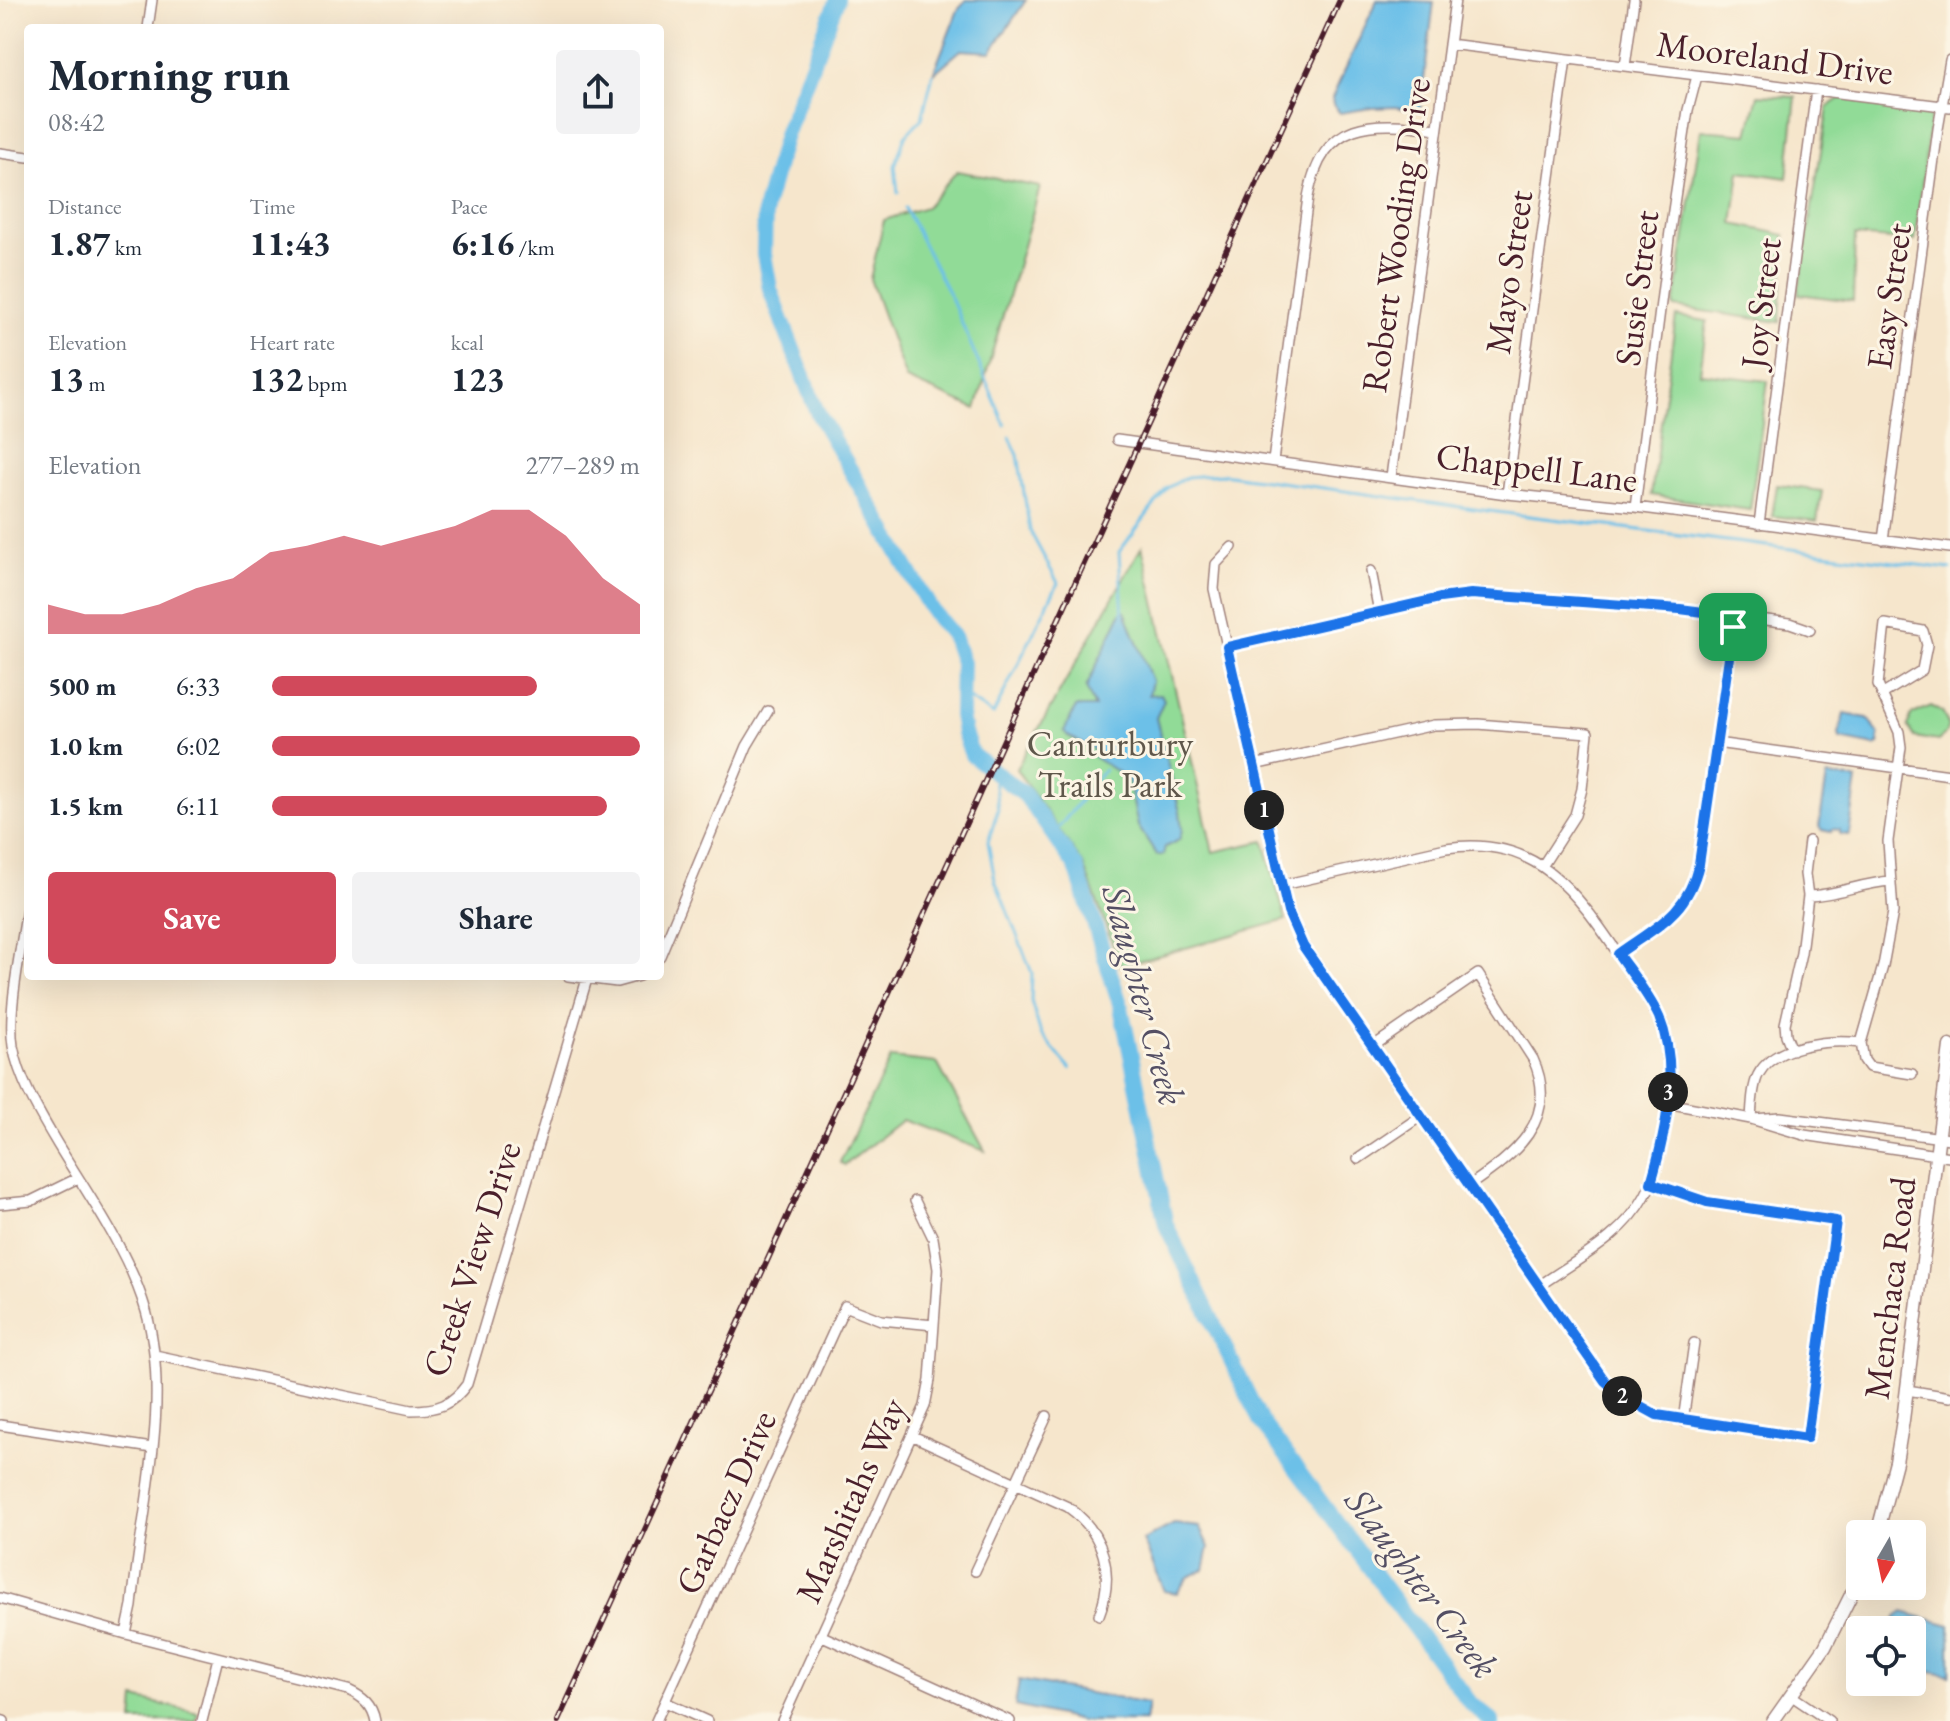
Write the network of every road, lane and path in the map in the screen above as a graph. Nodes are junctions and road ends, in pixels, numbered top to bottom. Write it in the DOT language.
graph roads {
  1 [pos="152,0"];
  2 [pos="1455,0"];
  3 [pos="1634,0"];
  4 [pos="149,24"];
  5 [pos="1449,44"];
  6 [pos="1566,59"];
  7 [pos="1950,60"];
  8 [pos="1625,66"];
  9 [pos="1697,76"];
  10 [pos="1816,90"];
  11 [pos="1947,106"];
  12 [pos="1437,129"];
  13 [pos="0,153"];
  14 [pos="24,156"];
  15 [pos="1117,440"];
  16 [pos="1273,461"];
  17 [pos="1391,477"];
  18 [pos="1507,494"];
  19 [pos="1635,507"];
  20 [pos="1759,524"];
  21 [pos="1883,540"];
  22 [pos="1232,547"];
  23 [pos="1950,548"];
  24 [pos="1371,571"];
  25 [pos="1379,612"];
  26 [pos="1735,616"];
  27 [pos="1810,630"];
  28 [pos="1227,647"];
  29 [pos="1883,694"];
  30 [pos="768,711"];
  31 [pos="1716,743"];
  32 [pos="1254,765"];
  33 [pos="1898,769"];
  34 [pos="1950,775"];
  35 [pos="1809,841"];
  36 [pos="1543,865"];
  37 [pos="1891,881"];
  38 [pos="1282,885"];
  39 [pos="1808,896"];
  40 [pos="24,931"];
  41 [pos="664,946"];
  42 [pos="1618,954"];
  43 [pos="587,980"];
  44 [pos="597,980"];
  45 [pos="624,980"];
  46 [pos="1861,1043"];
  47 [pos="1950,1046"];
  48 [pos="1372,1047"];
  49 [pos="1792,1050"];
  50 [pos="1912,1074"];
  51 [pos="1667,1103"];
  52 [pos="1421,1116"];
  53 [pos="1751,1119"];
  54 [pos="1944,1139"];
  55 [pos="1936,1155"];
  56 [pos="1950,1157"];
  57 [pos="1358,1159"];
  58 [pos="78,1178"];
  59 [pos="1651,1183"];
  60 [pos="1470,1185"];
  61 [pos="915,1201"];
  62 [pos="0,1204"];
  63 [pos="1539,1286"];
  64 [pos="934,1325"];
  65 [pos="1694,1343"];
  66 [pos="155,1355"];
  67 [pos="1907,1390"];
  68 [pos="1950,1397"];
  69 [pos="1047,1416"];
  70 [pos="1683,1421"];
  71 [pos="0,1425"];
  72 [pos="913,1436"];
  73 [pos="152,1448"];
  74 [pos="1016,1483"];
  75 [pos="1881,1520"];
  76 [pos="975,1571"];
  77 [pos="0,1598"];
  78 [pos="1848,1600"];
  79 [pos="1099,1615"];
  80 [pos="126,1634"];
  81 [pos="820,1635"];
  82 [pos="218,1658"];
  83 [pos="1792,1696"];
  84 [pos="665,1702"];
  85 [pos="202,1721"];
  86 [pos="375,1721"];
  87 [pos="656,1721"];
  88 [pos="707,1721"];
  89 [pos="782,1721"];
  90 [pos="1010,1721"];
  91 [pos="1773,1721"];
  92 [pos="1829,1721"];
  1 -- 4 [label="street"];
  2 -- 5 [label="street, Robert Wooding Drive"];
  3 -- 8 [label="street"];
  5 -- 6 [label="street, Mooreland Drive"];
  5 -- 12 [label="street, Robert Wooding Drive"];
  6 -- 8 [label="street, Mooreland Drive"];
  6 -- 18 [label="street, Mayo Street"];
  7 -- 11 [label="street, Easy Street"];
  8 -- 9 [label="street, Mooreland Drive"];
  9 -- 10 [label="street, Mooreland Drive"];
  9 -- 19 [label="street, Susie Street"];
  10 -- 11 [label="street, Mooreland Drive"];
  10 -- 20 [label="street, Joy Street"];
  11 -- 21 [label="street, Easy Street"];
  12 -- 16 [label="street"];
  12 -- 17 [label="street, Robert Wooding Drive"];
  13 -- 14 [label="street"];
  15 -- 16 [label="street, Chappell Lane"];
  16 -- 17 [label="street, Chappell Lane"];
  17 -- 18 [label="street, Chappell Lane"];
  18 -- 19 [label="street, Chappell Lane"];
  19 -- 20 [label="street, Chappell Lane"];
  20 -- 21 [label="street, Chappell Lane"];
  21 -- 23 [label="street, Chappell Lane"];
  22 -- 28 [label="street"];
  24 -- 25 [label="street"];
  25 -- 26 [label="street"];
  25 -- 28 [label="street"];
  26 -- 27 [label="street"];
  26 -- 31 [label="street"];
  28 -- 32 [label="street"];
  29 -- 29 [label="street"];
  29 -- 33 [label="street"];
  30 -- 41 [label="street"];
  31 -- 33 [label="street"];
  31 -- 42 [label="street"];
  32 -- 36 [label="street"];
  32 -- 38 [label="street"];
  33 -- 34 [label="street"];
  33 -- 37 [label="street"];
  35 -- 39 [label="street"];
  36 -- 38 [label="street"];
  36 -- 42 [label="street"];
  37 -- 39 [label="street"];
  37 -- 46 [label="street"];
  38 -- 48 [label="street"];
  39 -- 49 [label="street"];
  40 -- 58 [label="street"];
  42 -- 51 [label="street"];
  43 -- 66 [label="street, Creek View Drive"];
  44 -- 45 [label="street"];
  46 -- 49 [label="street"];
  46 -- 50 [label="street"];
  47 -- 54 [label="main road, Menchaca Road"];
  48 -- 52 [label="street"];
  48 -- 60 [label="street"];
  49 -- 53 [label="street"];
  51 -- 53 [label="street"];
  51 -- 59 [label="street"];
  52 -- 57 [label="street"];
  52 -- 60 [label="street"];
  53 -- 54 [label="street"];
  53 -- 55 [label="street"];
  54 -- 55 [label="main road, Menchaca Road"];
  55 -- 56 [label="street"];
  55 -- 67 [label="main road, Menchaca Road"];
  58 -- 62 [label="street"];
  58 -- 66 [label="street"];
  59 -- 63 [label="street"];
  59 -- 70 [label="street"];
  60 -- 63 [label="street"];
  61 -- 64 [label="street, Marshitahs Way"];
  63 -- 70 [label="street"];
  64 -- 72 [label="street, Marshitahs Way"];
  64 -- 84 [label="street, Garbacz Drive"];
  65 -- 70 [label="street"];
  66 -- 73 [label="street"];
  67 -- 68 [label="street"];
  67 -- 75 [label="main road, Menchaca Road"];
  69 -- 74 [label="street"];
  71 -- 73 [label="street"];
  72 -- 74 [label="street"];
  72 -- 81 [label="street, Marshitahs Way"];
  73 -- 80 [label="street"];
  74 -- 76 [label="street"];
  74 -- 79 [label="street"];
  77 -- 80 [label="street"];
  78 -- 83 [label="main road"];
  80 -- 82 [label="street"];
  81 -- 89 [label="street, Marshitahs Way"];
  81 -- 90 [label="street"];
  82 -- 85 [label="street"];
  82 -- 86 [label="street"];
  83 -- 91 [label="main road"];
  83 -- 92 [label="street"];
  84 -- 87 [label="street, Garbacz Drive"];
  84 -- 88 [label="street"];
}
